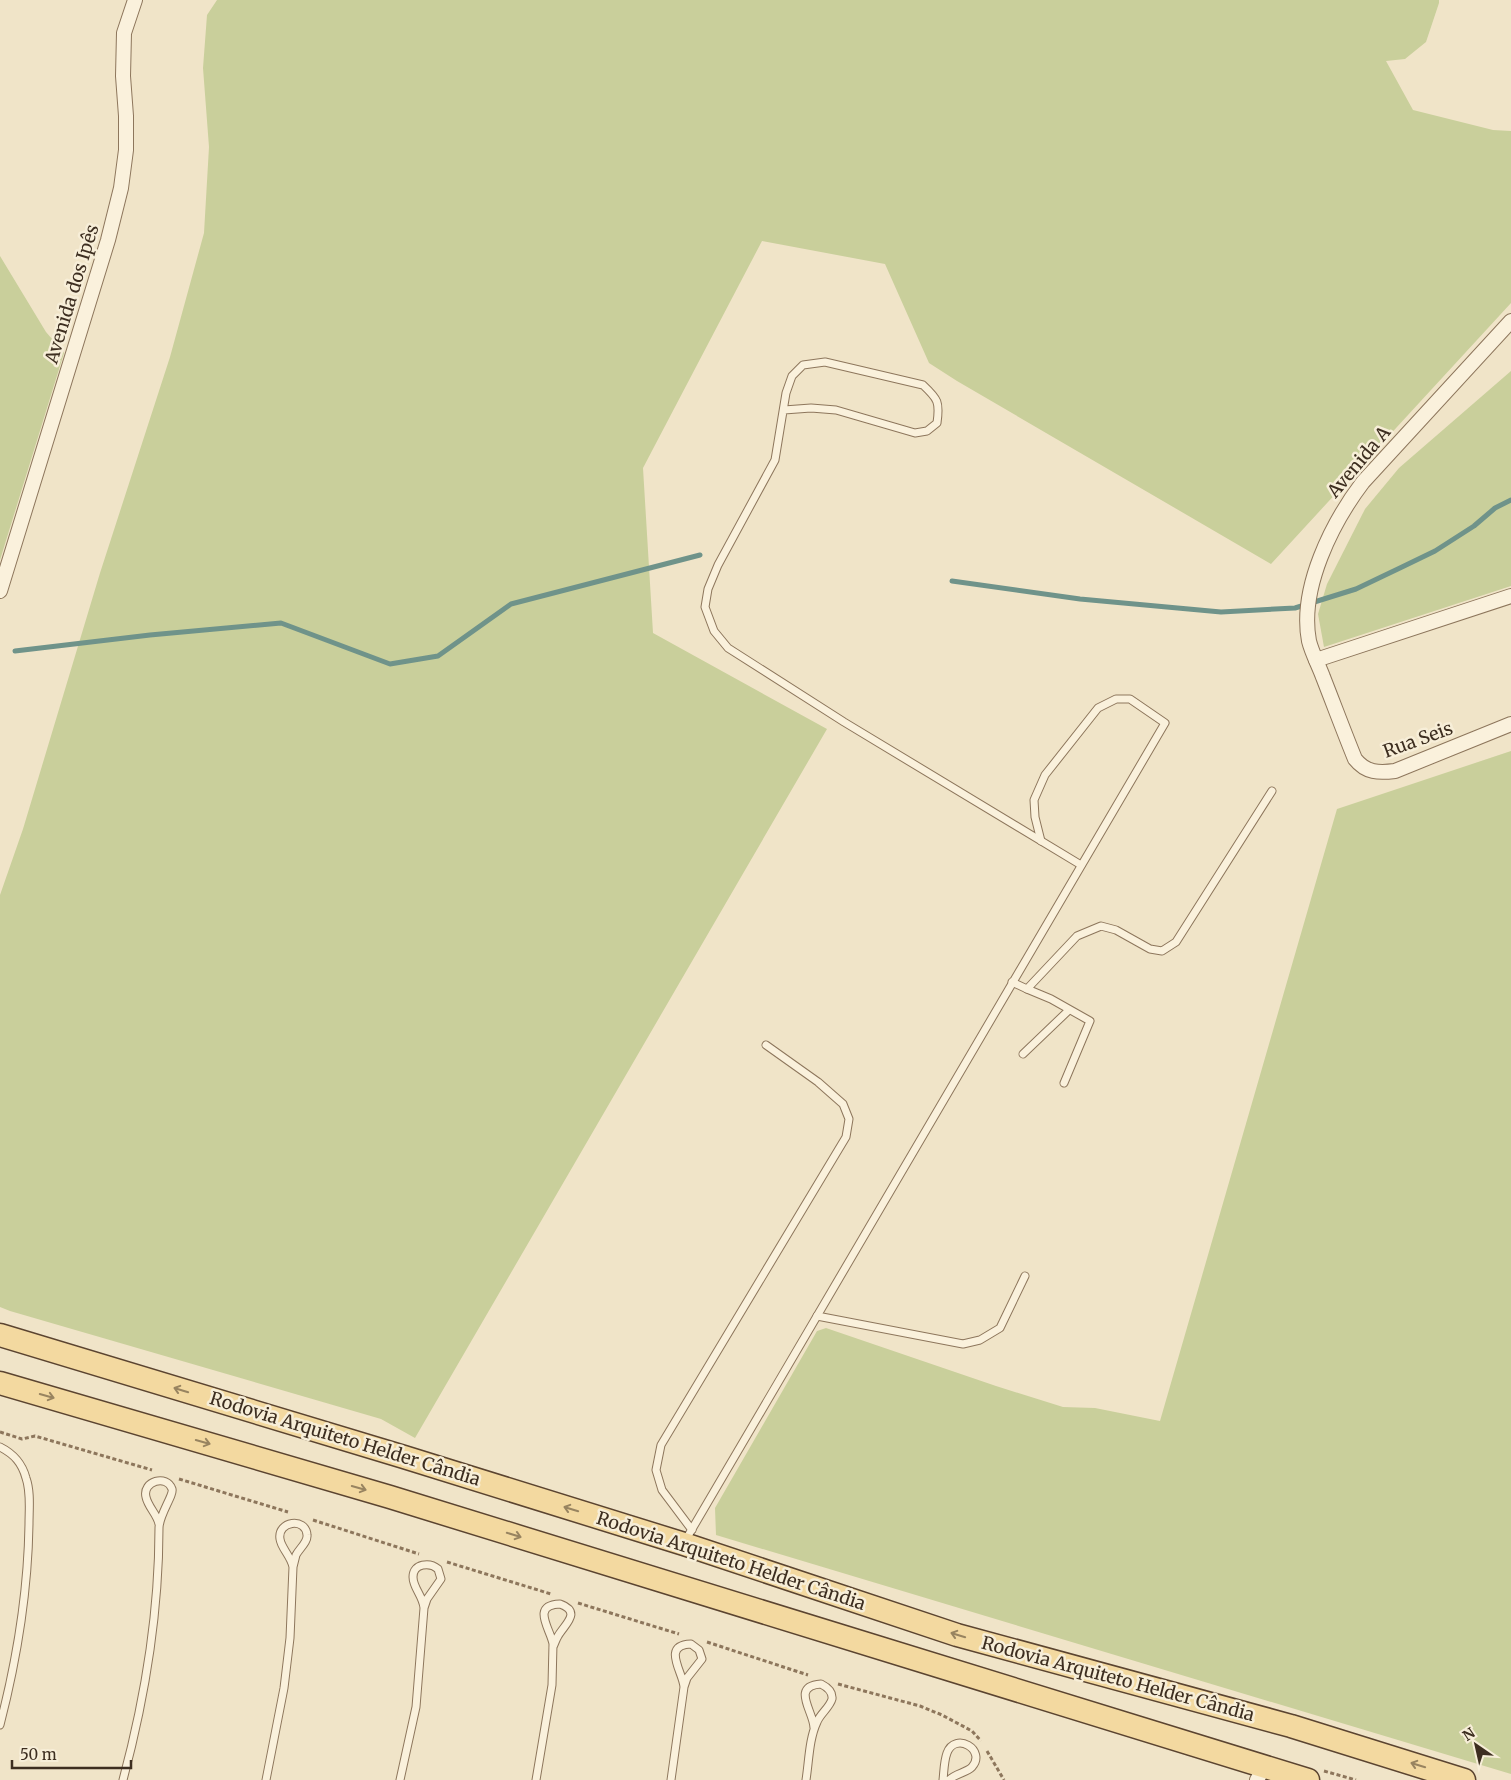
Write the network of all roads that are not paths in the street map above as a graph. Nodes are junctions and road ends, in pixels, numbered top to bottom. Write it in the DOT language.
graph roads {
  1 [pos="135,0"];
  2 [pos="1511,321"];
  3 [pos="784,410"];
  4 [pos="0,591"];
  5 [pos="1511,596"];
  6 [pos="1316,660"];
  7 [pos="1511,724"];
  8 [pos="1272,790"];
  9 [pos="1041,841"];
  10 [pos="1081,865"];
  11 [pos="1012,982"];
  12 [pos="1027,989"];
  13 [pos="1069,1010"];
  14 [pos="766,1045"];
  15 [pos="1023,1054"];
  16 [pos="1064,1084"];
  17 [pos="1025,1276"];
  18 [pos="817,1316"];
  19 [pos="0,1335"];
  20 [pos="0,1383"];
  21 [pos="0,1447"];
  22 [pos="159,1524"];
  23 [pos="688,1537"];
  24 [pos="293,1567"];
  25 [pos="424,1608"];
  26 [pos="553,1647"];
  27 [pos="684,1687"];
  28 [pos="0,1725"];
  29 [pos="814,1728"];
  30 [pos="1270,1774"];
  31 [pos="122,1780"];
  32 [pos="266,1780"];
  33 [pos="400,1780"];
  34 [pos="536,1780"];
  35 [pos="671,1780"];
  36 [pos="806,1780"];
  37 [pos="943,1780"];
  38 [pos="949,1780"];
  39 [pos="1308,1780"];
  40 [pos="1464,1780"];
  1 -- 4 [label="street, Avenida dos Ipês"];
  2 -- 6 [label="street, Avenida A"];
  3 -- 3 [label="lane"];
  3 -- 9 [label="lane"];
  5 -- 6 [label="street"];
  6 -- 7 [label="street, Rua Seis"];
  8 -- 12 [label="lane"];
  9 -- 10 [label="lane"];
  9 -- 10 [label="lane"];
  10 -- 11 [label="lane"];
  11 -- 12 [label="lane"];
  11 -- 18 [label="lane"];
  12 -- 13 [label="lane"];
  13 -- 15 [label="lane"];
  13 -- 16 [label="lane"];
  14 -- 23 [label="lane"];
  17 -- 18 [label="lane"];
  18 -- 23 [label="lane"];
  23 -- 19 [label="main road, Rodovia Arquiteto Helder Cândia, one-way"];
  20 -- 30 [label="main road, Rodovia Arquiteto Helder Cândia, one-way"];
  21 -- 28 [label="lane"];
  22 -- 22 [label="lane"];
  22 -- 31 [label="lane"];
  40 -- 23 [label="main road, Rodovia Arquiteto Helder Cândia, one-way"];
  24 -- 24 [label="lane"];
  24 -- 32 [label="lane"];
  25 -- 25 [label="lane"];
  25 -- 33 [label="lane"];
  26 -- 26 [label="lane"];
  26 -- 34 [label="lane"];
  27 -- 27 [label="lane"];
  27 -- 35 [label="lane"];
  29 -- 29 [label="lane"];
  29 -- 36 [label="lane"];
  30 -- 39 [label="main road, Rodovia Arquiteto Helder Cândia"];
  37 -- 38 [label="lane"];
}
